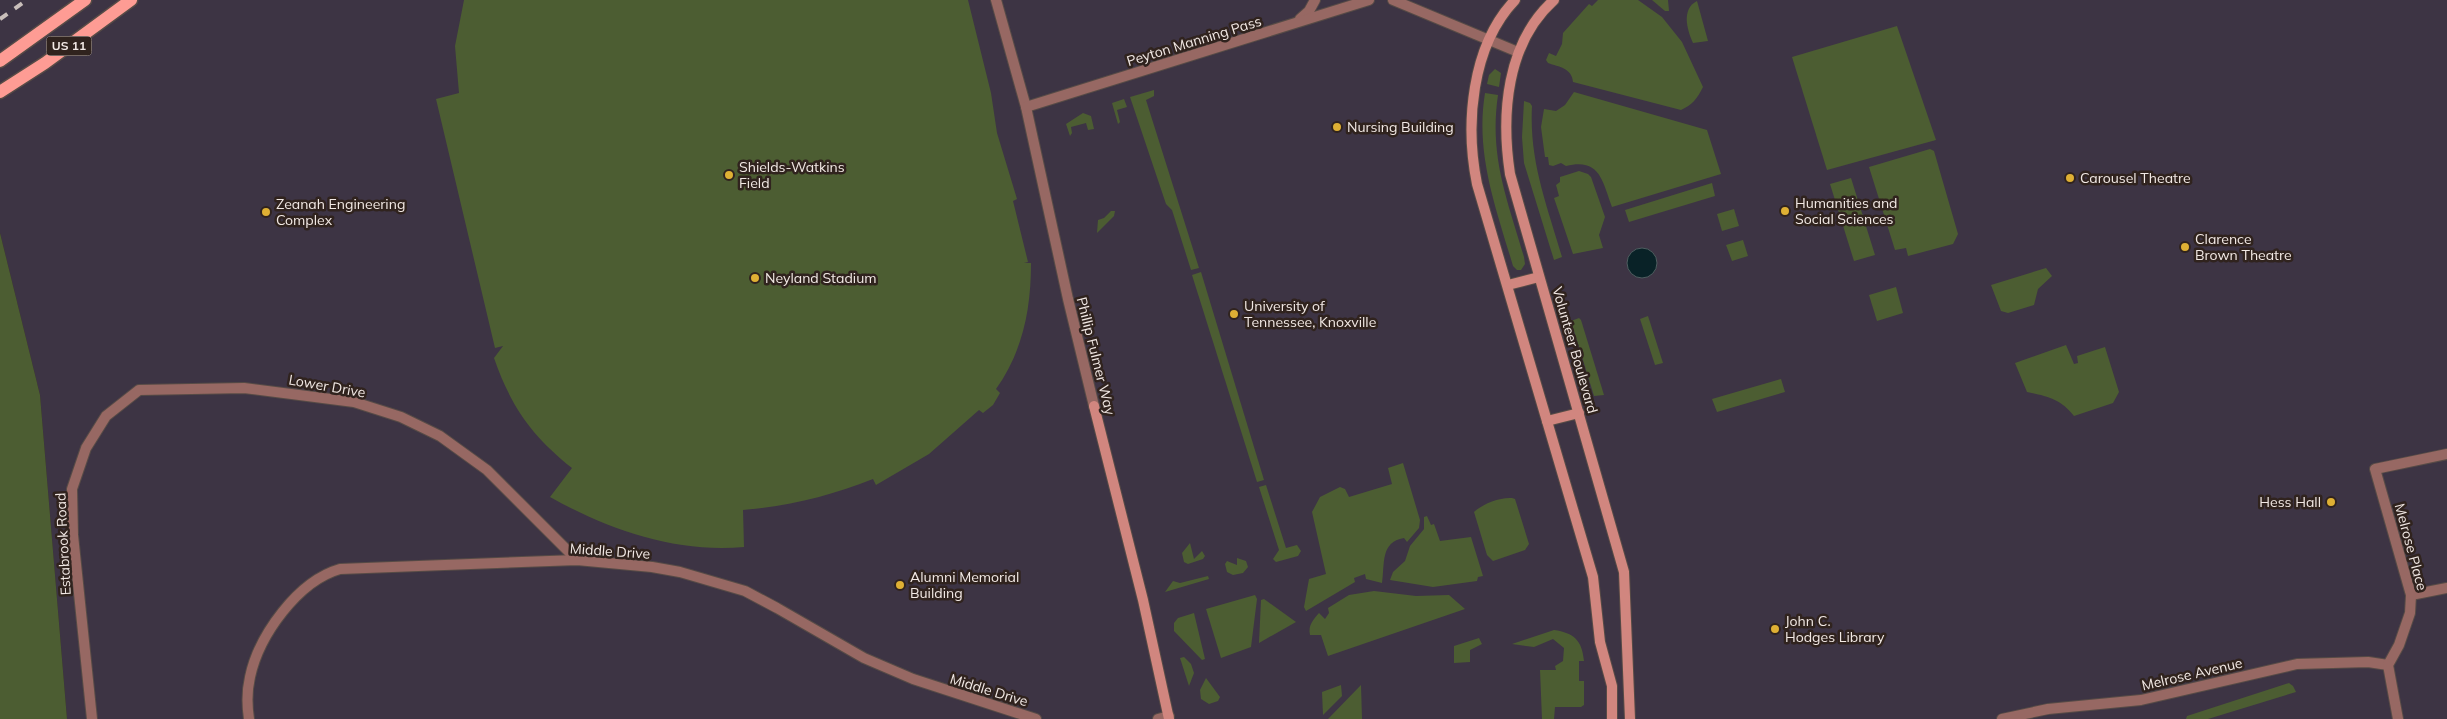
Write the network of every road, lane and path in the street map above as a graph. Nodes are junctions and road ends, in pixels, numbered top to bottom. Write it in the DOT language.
graph roads {
  1 [pos="85,0"];
  2 [pos="131,0"];
  3 [pos="996,0"];
  4 [pos="1315,0"];
  5 [pos="1369,0"];
  6 [pos="1393,0"];
  7 [pos="1515,0"];
  8 [pos="1554,0"];
  9 [pos="1293,24"];
  10 [pos="1490,39"];
  11 [pos="1518,52"];
  12 [pos="0,61"];
  13 [pos="2,90"];
  14 [pos="1026,107"];
  15 [pos="1539,277"];
  16 [pos="1508,285"];
  17 [pos="139,390"];
  18 [pos="1578,413"];
  19 [pos="1547,421"];
  20 [pos="2447,454"];
  21 [pos="577,560"];
  22 [pos="2447,588"];
  23 [pos="2411,595"];
  24 [pos="2388,665"];
  25 [pos="1166,718"];
  26 [pos="92,719"];
  27 [pos="249,719"];
  28 [pos="1036,719"];
  29 [pos="1612,719"];
  30 [pos="1630,719"];
  31 [pos="2002,719"];
  32 [pos="2398,719"];
  1 -- 12 [label="main road, US 11"];
  2 -- 13 [label="main road, US 11"];
  3 -- 14 [label="street, Phillip Fulmer Way"];
  4 -- 9 [label="street"];
  5 -- 9 [label="street, Peyton Manning Pass"];
  6 -- 10 [label="street"];
  7 -- 10 [label="street"];
  8 -- 11 [label="street, Volunteer Boulevard"];
  9 -- 14 [label="street, Peyton Manning Pass"];
  10 -- 11 [label="street"];
  10 -- 16 [label="street"];
  11 -- 15 [label="street, Volunteer Boulevard"];
  14 -- 25 [label="street, Phillip Fulmer Way"];
  15 -- 16 [label="street"];
  15 -- 18 [label="street, Volunteer Boulevard"];
  16 -- 19 [label="street"];
  17 -- 21 [label="street, Lower Drive"];
  17 -- 26 [label="street, Estabrook Road"];
  18 -- 19 [label="street"];
  18 -- 30 [label="street, Volunteer Boulevard"];
  19 -- 29 [label="street"];
  20 -- 23 [label="street, Melrose Place"];
  21 -- 27 [label="street, Middle Drive"];
  21 -- 28 [label="street, Middle Drive"];
  22 -- 23 [label="street"];
  23 -- 24 [label="street, Melrose Place"];
  24 -- 31 [label="street, Melrose Avenue"];
  24 -- 32 [label="street"];
}
